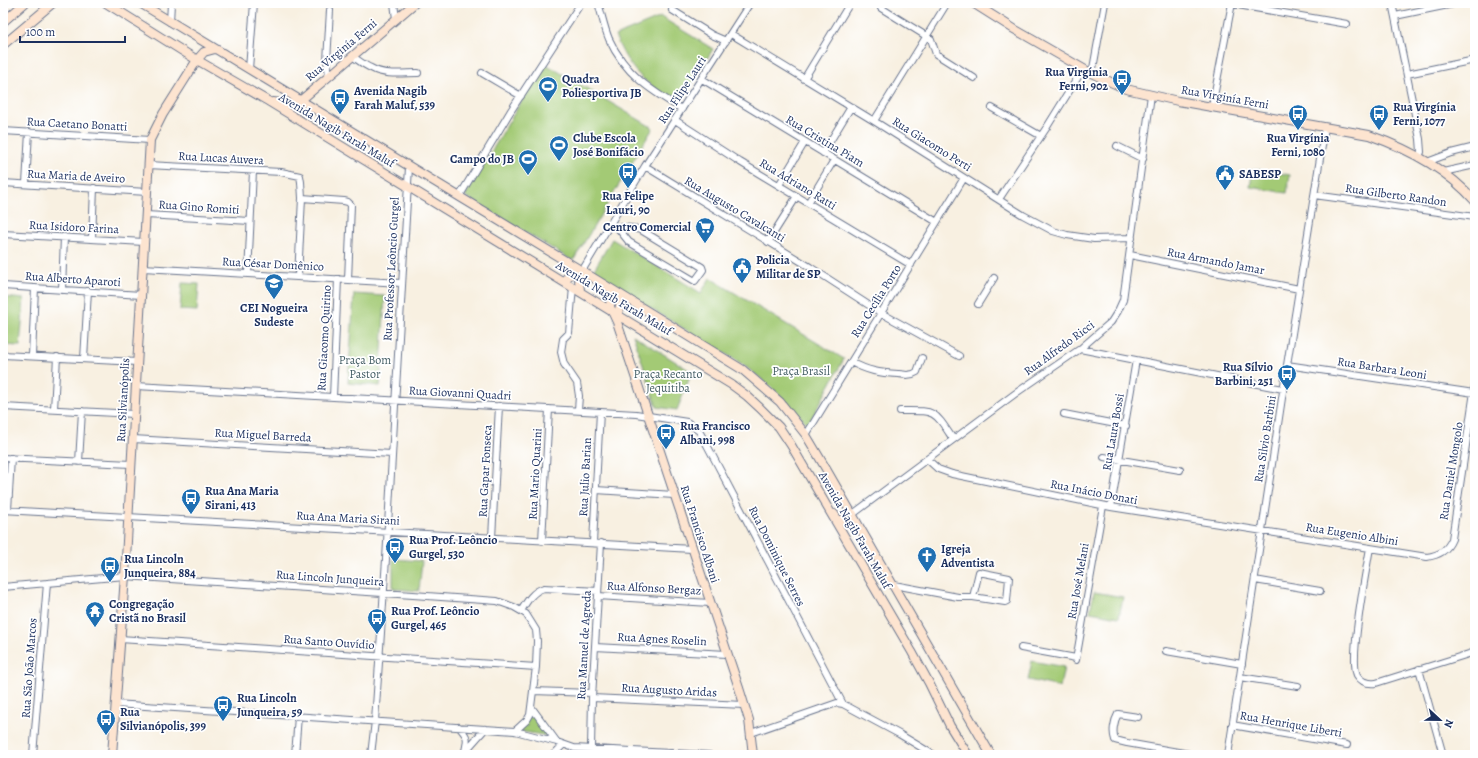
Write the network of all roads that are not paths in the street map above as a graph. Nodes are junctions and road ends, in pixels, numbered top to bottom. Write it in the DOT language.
graph roads {
  1 [pos="26,3"];
  2 [pos="53,3"];
  3 [pos="106,3"];
  4 [pos="140,3"];
  5 [pos="171,3"];
  6 [pos="254,3"];
  7 [pos="394,3"];
  8 [pos="414,3"];
  9 [pos="581,3"];
  10 [pos="598,3"];
  11 [pos="750,3"];
  12 [pos="850,3"];
  13 [pos="947,3"];
  14 [pos="973,3"];
  15 [pos="1105,3"];
  16 [pos="1232,3"];
  17 [pos="1392,3"];
  18 [pos="1458,3"];
  19 [pos="881,8"];
  20 [pos="330,10"];
  21 [pos="672,10"];
  22 [pos="1395,16"];
  23 [pos="396,19"];
  24 [pos="3,22"];
  25 [pos="170,22"];
  26 [pos="1347,24"];
  27 [pos="731,34"];
  28 [pos="927,36"];
  29 [pos="726,41"];
  30 [pos="3,45"];
  31 [pos="215,49"];
  32 [pos="352,56"];
  33 [pos="197,60"];
  34 [pos="1475,60"];
  35 [pos="1083,69"];
  36 [pos="249,70"];
  37 [pos="418,73"];
  38 [pos="482,73"];
  39 [pos="1092,74"];
  40 [pos="1407,74"];
  41 [pos="329,75"];
  42 [pos="974,78"];
  43 [pos="702,79"];
  44 [pos="804,79"];
  45 [pos="1152,95"];
  46 [pos="521,96"];
  47 [pos="300,100"];
  48 [pos="268,101"];
  49 [pos="851,107"];
  50 [pos="1212,107"];
  51 [pos="992,108"];
  52 [pos="682,109"];
  53 [pos="676,120"];
  54 [pos="874,121"];
  55 [pos="1325,127"];
  56 [pos="3,131"];
  57 [pos="29,132"];
  58 [pos="1041,136"];
  59 [pos="150,140"];
  60 [pos="804,142"];
  61 [pos="1117,146"];
  62 [pos="1475,147"];
  63 [pos="823,153"];
  64 [pos="1419,157"];
  65 [pos="1143,159"];
  66 [pos="834,160"];
  67 [pos="1427,162"];
  68 [pos="148,165"];
  69 [pos="1475,165"];
  70 [pos="645,166"];
  71 [pos="409,167"];
  72 [pos="253,171"];
  73 [pos="1443,172"];
  74 [pos="964,178"];
  75 [pos="3,183"];
  76 [pos="26,184"];
  77 [pos="779,185"];
  78 [pos="407,187"];
  79 [pos="94,188"];
  80 [pos="147,192"];
  81 [pos="1314,195"];
  82 [pos="797,196"];
  83 [pos="459,197"];
  84 [pos="302,198"];
  85 [pos="999,199"];
  86 [pos="1475,201"];
  87 [pos="808,203"];
  88 [pos="146,215"];
  89 [pos="1475,217"];
  90 [pos="250,221"];
  91 [pos="937,222"];
  92 [pos="610,224"];
  93 [pos="617,227"];
  94 [pos="3,234"];
  95 [pos="64,237"];
  96 [pos="1132,238"];
  97 [pos="92,239"];
  98 [pos="144,242"];
  99 [pos="768,242"];
  100 [pos="1130,255"];
  101 [pos="572,265"];
  102 [pos="911,265"];
  103 [pos="143,268"];
  104 [pos="582,271"];
  105 [pos="248,274"];
  106 [pos="298,277"];
  107 [pos="994,278"];
  108 [pos="338,279"];
  109 [pos="348,280"];
  110 [pos="562,281"];
  111 [pos="401,283"];
  112 [pos="3,286"];
  113 [pos="35,288"];
  114 [pos="576,289"];
  115 [pos="1299,289"];
  116 [pos="62,290"];
  117 [pos="88,292"];
  118 [pos="617,293"];
  119 [pos="141,295"];
  120 [pos="978,304"];
  121 [pos="881,313"];
  122 [pos="616,316"];
  123 [pos="1080,349"];
  124 [pos="3,354"];
  125 [pos="32,356"];
  126 [pos="960,356"];
  127 [pos="58,357"];
  128 [pos="922,358"];
  129 [pos="84,359"];
  130 [pos="1136,360"];
  131 [pos="137,362"];
  132 [pos="851,362"];
  133 [pos="1287,365"];
  134 [pos="1475,385"];
  135 [pos="136,386"];
  136 [pos="1283,389"];
  137 [pos="1474,393"];
  138 [pos="333,397"];
  139 [pos="395,400"];
  140 [pos="3,406"];
  141 [pos="499,406"];
  142 [pos="54,409"];
  143 [pos="549,409"];
  144 [pos="578,410"];
  145 [pos="82,411"];
  146 [pos="900,411"];
  147 [pos="600,412"];
  148 [pos="134,414"];
  149 [pos="1064,414"];
  150 [pos="648,415"];
  151 [pos="687,422"];
  152 [pos="1126,426"];
  153 [pos="806,435"];
  154 [pos="133,439"];
  155 [pos="953,439"];
  156 [pos="392,454"];
  157 [pos="1104,457"];
  158 [pos="3,458"];
  159 [pos="11,458"];
  160 [pos="927,459"];
  161 [pos="1120,460"];
  162 [pos="79,462"];
  163 [pos="131,464"];
  164 [pos="1180,470"];
  165 [pos="596,490"];
  166 [pos="674,495"];
  167 [pos="1103,506"];
  168 [pos="1111,507"];
  169 [pos="6,510"];
  170 [pos="831,513"];
  171 [pos="853,514"];
  172 [pos="128,517"];
  173 [pos="1262,531"];
  174 [pos="387,532"];
  175 [pos="492,538"];
  176 [pos="542,541"];
  177 [pos="601,543"];
  178 [pos="593,544"];
  179 [pos="692,548"];
  180 [pos="1370,548"];
  181 [pos="1439,554"];
  182 [pos="125,576"];
  183 [pos="1255,580"];
  184 [pos="47,583"];
  185 [pos="894,585"];
  186 [pos="3,587"];
  187 [pos="1320,591"];
  188 [pos="384,593"];
  189 [pos="598,593"];
  190 [pos="973,597"];
  191 [pos="710,603"];
  192 [pos="521,611"];
  193 [pos="120,639"];
  194 [pos="595,647"];
  195 [pos="1022,648"];
  196 [pos="1166,651"];
  197 [pos="1475,652"];
  198 [pos="728,654"];
  199 [pos="379,656"];
  200 [pos="1242,664"];
  201 [pos="536,667"];
  202 [pos="1419,669"];
  203 [pos="1240,677"];
  204 [pos="1298,686"];
  205 [pos="533,690"];
  206 [pos="592,696"];
  207 [pos="115,704"];
  208 [pos="843,704"];
  209 [pos="744,705"];
  210 [pos="532,708"];
  211 [pos="298,716"];
  212 [pos="1138,717"];
  213 [pos="375,722"];
  214 [pos="1232,725"];
  215 [pos="459,727"];
  216 [pos="485,729"];
  217 [pos="518,732"];
  218 [pos="751,733"];
  219 [pos="557,742"];
  220 [pos="564,745"];
  221 [pos="1347,745"];
  222 [pos="591,748"];
  223 [pos="583,752"];
  224 [pos="463,753"];
  225 [pos="33,755"];
  226 [pos="112,755"];
  227 [pos="295,755"];
  228 [pos="371,755"];
  229 [pos="553,755"];
  230 [pos="709,755"];
  231 [pos="753,755"];
  232 [pos="934,755"];
  233 [pos="968,755"];
  234 [pos="991,755"];
  235 [pos="1195,755"];
  236 [pos="1228,755"];
  237 [pos="1444,755"];
  1 -- 24 [label="main road"];
  2 -- 30 [label="main road"];
  3 -- 33 [label="main road, Avenida Nagib Farah Maluf"];
  4 -- 25 [label="main road, Avenida Nagib Farah Maluf"];
  5 -- 25 [label="street"];
  6 -- 36 [label="street"];
  7 -- 23 [label="street"];
  8 -- 23 [label="main road, Rua Virginía Ferni"];
  9 -- 46 [label="street"];
  10 -- 52 [label="street"];
  11 -- 27 [label="street, Rua Filipe Lauri"];
  12 -- 44 [label="street"];
  13 -- 28 [label="street"];
  14 -- 35 [label="main road, Rua Virginía Ferni"];
  15 -- 39 [label="street"];
  16 -- 26 [label="street"];
  16 -- 50 [label="street"];
  17 -- 22 [label="street"];
  18 -- 22 [label="street"];
  19 -- 28 [label="street"];
  20 -- 41 [label="street"];
  21 -- 29 [label="street"];
  22 -- 40 [label="street"];
  23 -- 32 [label="main road, Rua Virginía Ferni"];
  25 -- 31 [label="main road, Avenida Nagib Farah Maluf"];
  27 -- 29 [label="street, Rua Filipe Lauri"];
  27 -- 44 [label="street, Rua Giacomo Perti"];
  28 -- 42 [label="street"];
  28 -- 54 [label="street"];
  29 -- 43 [label="street, Rua Filipe Lauri"];
  31 -- 33 [label="main road"];
  31 -- 36 [label="main road, Avenida Nagib Farah Maluf"];
  32 -- 37 [label="street"];
  32 -- 41 [label="main road, Rua Virginía Ferni"];
  33 -- 48 [label="main road, Avenida Nagib Farah Maluf"];
  33 -- 59 [label="main road, Rua Silvianópolis"];
  34 -- 40 [label="street"];
  35 -- 39 [label="main road, Rua Virginía Ferni"];
  35 -- 58 [label="street"];
  36 -- 47 [label="main road, Avenida Nagib Farah Maluf"];
  38 -- 46 [label="street"];
  39 -- 45 [label="main road, Rua Virginía Ferni"];
  40 -- 64 [label="street"];
  41 -- 47 [label="main road, Rua Virginía Ferni"];
  43 -- 52 [label="street, Rua Filipe Lauri"];
  43 -- 60 [label="street, Rua Cristina Piam"];
  44 -- 49 [label="street, Rua Giacomo Perti"];
  45 -- 50 [label="main road, Rua Virginía Ferni"];
  45 -- 65 [label="street, Rua Alfredo Ricci"];
  46 -- 83 [label="street"];
  47 -- 48 [label="main road"];
  47 -- 71 [label="main road, Avenida Nagib Farah Maluf"];
  48 -- 78 [label="main road, Avenida Nagib Farah Maluf"];
  49 -- 54 [label="street, Rua Giacomo Perti"];
  49 -- 63 [label="street"];
  50 -- 55 [label="main road, Rua Virginía Ferni"];
  51 -- 58 [label="street"];
  52 -- 53 [label="street, Rua Filipe Lauri"];
  53 -- 70 [label="street, Rua Filipe Lauri"];
  53 -- 77 [label="street, Rua Adriano Ratti"];
  54 -- 74 [label="street, Rua Giacomo Perti"];
  55 -- 64 [label="main road, Rua Virginía Ferni"];
  55 -- 81 [label="street, Rua Silvio Barbini"];
  56 -- 57 [label="street, Rua Caetano Bonatti"];
  57 -- 59 [label="street, Rua Caetano Bonatti"];
  57 -- 76 [label="street"];
  58 -- 85 [label="street"];
  59 -- 68 [label="main road, Rua Silvianópolis"];
  60 -- 63 [label="street, Rua Cristina Piam"];
  60 -- 77 [label="street"];
  61 -- 65 [label="street"];
  62 -- 67 [label="street"];
  63 -- 66 [label="street, Rua Cristina Piam"];
  64 -- 67 [label="main road, Rua Virginía Ferni"];
  65 -- 96 [label="street, Rua Alfredo Ricci"];
  66 -- 87 [label="street"];
  66 -- 91 [label="street, Rua Cristina Piam"];
  67 -- 73 [label="main road, Rua Virginía Ferni"];
  68 -- 72 [label="street, Rua Lucas Auvera"];
  68 -- 80 [label="main road, Rua Silvianópolis"];
  69 -- 73 [label="street"];
  70 -- 92 [label="street, Rua Filipe Lauri"];
  70 -- 99 [label="street, Rua Augusto Cavalcanti"];
  71 -- 78 [label="street, Rua Professor Leôncio Gurgel"];
  71 -- 83 [label="main road, Avenida Nagib Farah Maluf"];
  72 -- 84 [label="street, Rua Lucas Auvera"];
  72 -- 90 [label="street"];
  73 -- 86 [label="main road, Rua Virginía Ferni"];
  74 -- 85 [label="street, Rua Giacomo Perti"];
  74 -- 91 [label="street, Rua Cecília Porto"];
  75 -- 76 [label="street, Rua Maria de Aveiro"];
  76 -- 79 [label="street, Rua Maria de Aveiro"];
  77 -- 82 [label="street, Rua Adriano Ratti"];
  78 -- 110 [label="main road, Avenida Nagib Farah Maluf"];
  78 -- 111 [label="street, Rua Professor Leôncio Gurgel"];
  79 -- 80 [label="street, Rua Maria de Aveiro"];
  79 -- 97 [label="street"];
  80 -- 88 [label="main road, Rua Silvianópolis"];
  81 -- 89 [label="street, Rua Gilberto Randon"];
  81 -- 115 [label="street, Rua Silvio Barbini"];
  82 -- 87 [label="street, Rua Adriano Ratti"];
  82 -- 99 [label="street"];
  83 -- 101 [label="main road, Avenida Nagib Farah Maluf"];
  84 -- 106 [label="street"];
  84 -- 109 [label="street"];
  85 -- 96 [label="street, Rua Giacomo Perti"];
  87 -- 102 [label="street, Rua Adriano Ratti"];
  88 -- 90 [label="street, Rua Gino Romiti"];
  88 -- 98 [label="main road, Rua Silvianópolis"];
  90 -- 105 [label="street"];
  91 -- 102 [label="street, Rua Cecília Porto"];
  92 -- 93 [label="street"];
  92 -- 104 [label="street, Rua Filipe Lauri"];
  93 -- 93 [label="street"];
  94 -- 95 [label="street, Rua Isidoro Farina"];
  95 -- 97 [label="street, Rua Isidoro Farina"];
  95 -- 116 [label="street"];
  96 -- 100 [label="street, Rua Alfredo Ricci"];
  97 -- 98 [label="street, Rua Isidoro Farina"];
  98 -- 103 [label="main road, Rua Silvianópolis"];
  99 -- 121 [label="street, Rua Augusto Cavalcanti"];
  100 -- 115 [label="street, Rua Armando Jamar"];
  100 -- 123 [label="street, Rua Alfredo Ricci"];
  101 -- 104 [label="main road, Avenida Nagib Farah Maluf"];
  101 -- 110 [label="main road"];
  102 -- 121 [label="street, Rua Cecília Porto"];
  103 -- 105 [label="street, Rua César Domênico"];
  103 -- 119 [label="main road, Rua Silvianópolis"];
  104 -- 114 [label="main road"];
  104 -- 118 [label="main road, Avenida Nagib Farah Maluf"];
  105 -- 106 [label="street, Rua César Domênico"];
  106 -- 108 [label="street, Rua César Domênico"];
  107 -- 120 [label="street"];
  108 -- 109 [label="street, Rua César Domênico"];
  108 -- 138 [label="street, Rua Giacomo Quirino"];
  109 -- 111 [label="street, Rua César Domênico"];
  110 -- 114 [label="main road, Avenida Nagib Farah Maluf"];
  111 -- 139 [label="street, Rua Professor Leôncio Gurgel"];
  112 -- 113 [label="street, Rua Alberto Aparoti"];
  113 -- 116 [label="street, Rua Alberto Aparoti"];
  113 -- 125 [label="street"];
  114 -- 122 [label="main road, Avenida Nagib Farah Maluf"];
  114 -- 144 [label="street"];
  115 -- 133 [label="street, Rua Silvio Barbini"];
  116 -- 117 [label="street, Rua Alberto Aparoti"];
  117 -- 119 [label="street, Rua Alberto Aparoti"];
  117 -- 129 [label="street"];
  118 -- 122 [label="main road, Rua Francisco Albani"];
  118 -- 153 [label="main road, Avenida Nagib Farah Maluf"];
  119 -- 131 [label="main road, Rua Silvianópolis"];
  121 -- 126 [label="street, Rua Augusto Cavalcanti"];
  121 -- 132 [label="street, Rua Cecília Porto"];
  122 -- 150 [label="main road, Rua Francisco Albani"];
  122 -- 170 [label="main road, Avenida Nagib Farah Maluf"];
  123 -- 130 [label="street"];
  123 -- 155 [label="street, Rua Alfredo Ricci"];
  124 -- 125 [label="street"];
  125 -- 127 [label="street"];
  127 -- 129 [label="street"];
  127 -- 142 [label="street"];
  128 -- 132 [label="street"];
  129 -- 131 [label="street"];
  130 -- 136 [label="street"];
  130 -- 152 [label="street, Rua Laura Bossi"];
  131 -- 135 [label="main road, Rua Silvianópolis"];
  132 -- 153 [label="street, Rua Cecília Porto"];
  133 -- 136 [label="street, Rua Silvio Barbini"];
  133 -- 137 [label="street, Rua Barbara Leoni"];
  134 -- 137 [label="street, Rua Daniel Mongolo"];
  135 -- 138 [label="street, Rua Giovanni Quadri"];
  135 -- 148 [label="main road, Rua Silvianópolis"];
  136 -- 173 [label="street, Rua Silvio Barbini"];
  137 -- 181 [label="street, Rua Daniel Mongolo"];
  138 -- 139 [label="street, Rua Giovanni Quadri"];
  139 -- 141 [label="street, Rua Giovanni Quadri"];
  139 -- 156 [label="street, Rua Professor Leôncio Gurgel"];
  140 -- 142 [label="street"];
  141 -- 143 [label="street, Rua Giovanni Quadri"];
  141 -- 175 [label="street, Rua Gapar Fonseca"];
  142 -- 145 [label="street"];
  143 -- 144 [label="street, Rua Giovanni Quadri"];
  143 -- 176 [label="street, Rua Mario Quarini"];
  144 -- 147 [label="street, Rua Giovanni Quadri"];
  145 -- 148 [label="street"];
  145 -- 162 [label="street"];
  146 -- 155 [label="street"];
  147 -- 150 [label="street, Rua Giovanni Quadri"];
  147 -- 165 [label="street, Rua Julio Barian"];
  148 -- 154 [label="main road, Rua Silvianópolis"];
  149 -- 152 [label="street"];
  150 -- 151 [label="street, Rua Giovanni Quadri"];
  150 -- 166 [label="main road, Rua Francisco Albani"];
  151 -- 208 [label="street, Rua Dominique Serres"];
  152 -- 161 [label="street, Rua Laura Bossi"];
  153 -- 171 [label="main road, Avenida Nagib Farah Maluf"];
  154 -- 156 [label="street, Rua Miguel Barreda"];
  154 -- 163 [label="main road, Rua Silvianópolis"];
  155 -- 160 [label="street, Rua Alfredo Ricci"];
  156 -- 174 [label="street, Rua Professor Leôncio Gurgel"];
  157 -- 161 [label="street"];
  158 -- 159 [label="street"];
  159 -- 162 [label="street"];
  159 -- 169 [label="street"];
  160 -- 167 [label="street, Rua Inácio Donati"];
  160 -- 171 [label="street, Rua Alfredo Ricci"];
  161 -- 164 [label="street"];
  161 -- 168 [label="street, Rua Laura Bossi"];
  162 -- 163 [label="street"];
  163 -- 172 [label="main road, Rua Silvianópolis"];
  165 -- 166 [label="street"];
  165 -- 178 [label="street, Rua Julio Barian"];
  166 -- 179 [label="main road, Rua Francisco Albani"];
  167 -- 168 [label="street, Rua Inácio Donati"];
  167 -- 195 [label="street, Rua José Melani"];
  168 -- 173 [label="street, Rua Inácio Donati"];
  169 -- 172 [label="street, Rua Ana Maria Sirani"];
  170 -- 171 [label="main road"];
  170 -- 233 [label="main road, Avenida Nagib Farah Maluf"];
  171 -- 185 [label="main road, Avenida Nagib Farah Maluf"];
  172 -- 174 [label="street, Rua Ana Maria Sirani"];
  172 -- 182 [label="main road, Rua Silvianópolis"];
  173 -- 180 [label="street, Rua Eugenio Albini"];
  173 -- 183 [label="street, Rua Silvio Barbini"];
  174 -- 175 [label="street, Rua Ana Maria Sirani"];
  174 -- 188 [label="street, Rua Professor Leôncio Gurgel"];
  175 -- 176 [label="street, Rua Ana Maria Sirani"];
  176 -- 178 [label="street, Rua Ana Maria Sirani"];
  177 -- 178 [label="street, Rua Ana Maria Sirani"];
  177 -- 179 [label="street, Rua Ana Maria Sirani"];
  177 -- 189 [label="street, Rua Manuel de Agreda"];
  179 -- 191 [label="main road, Rua Francisco Albani"];
  180 -- 181 [label="street, Rua Eugenio Albini"];
  180 -- 202 [label="street"];
  182 -- 184 [label="street, Rua Lincoln Junqueira"];
  182 -- 188 [label="street, Rua Lincoln Junqueira"];
  182 -- 193 [label="main road, Rua Silvianópolis"];
  183 -- 187 [label="street"];
  183 -- 200 [label="street, Rua Silvio Barbini"];
  184 -- 186 [label="street, Rua Lincoln Junqueira"];
  184 -- 225 [label="street, Rua São João Marcos"];
  185 -- 190 [label="street"];
  185 -- 234 [label="main road, Avenida Nagib Farah Maluf"];
  188 -- 192 [label="street, Rua Lincoln Junqueira"];
  188 -- 199 [label="street, Rua Professor Leôncio Gurgel"];
  189 -- 191 [label="street, Rua Alfonso Bergaz"];
  189 -- 192 [label="street, Rua Alfonso Bergaz"];
  189 -- 194 [label="street, Rua Manuel de Agreda"];
  190 -- 190 [label="street"];
  191 -- 198 [label="main road, Rua Francisco Albani"];
  192 -- 201 [label="street, Rua Lincoln Junqueira"];
  193 -- 199 [label="street, Rua Santo Ouvídio"];
  193 -- 207 [label="main road, Rua Silvianópolis"];
  194 -- 198 [label="street, Rua Agnes Roselin"];
  194 -- 206 [label="street, Rua Manuel de Agreda"];
  196 -- 200 [label="street"];
  197 -- 202 [label="street"];
  198 -- 209 [label="main road, Rua Francisco Albani"];
  199 -- 201 [label="street, Rua Santo Ouvídio"];
  199 -- 213 [label="street, Rua Professor Leôncio Gurgel"];
  200 -- 203 [label="street, Rua Silvio Barbini"];
  201 -- 205 [label="street, Rua Lincoln Junqueira"];
  202 -- 237 [label="street"];
  203 -- 204 [label="street"];
  203 -- 214 [label="street, Rua Silvio Barbini"];
  205 -- 206 [label="street, Rua Augusto Aridas"];
  205 -- 210 [label="street, Rua Lincoln Junqueira"];
  206 -- 209 [label="street, Rua Augusto Aridas"];
  206 -- 222 [label="street, Rua Manuel de Agreda"];
  207 -- 211 [label="street"];
  207 -- 226 [label="main road, Rua Silvianópolis"];
  208 -- 218 [label="street"];
  208 -- 232 [label="street"];
  209 -- 218 [label="main road, Rua Francisco Albani"];
  210 -- 217 [label="street, Rua Lincoln Junqueira"];
  210 -- 219 [label="street"];
  211 -- 213 [label="street"];
  211 -- 227 [label="street"];
  212 -- 235 [label="street"];
  213 -- 215 [label="street"];
  213 -- 228 [label="street, Rua Professor Leôncio Gurgel"];
  214 -- 221 [label="street, Rua Henrique Liberti"];
  214 -- 236 [label="street, Rua Silvio Barbini"];
  215 -- 216 [label="street"];
  215 -- 224 [label="street"];
  216 -- 217 [label="street"];
  216 -- 224 [label="street"];
  217 -- 219 [label="street"];
  218 -- 231 [label="main road, Rua Francisco Albani"];
  219 -- 220 [label="street"];
  220 -- 223 [label="street"];
  220 -- 229 [label="street"];
  222 -- 223 [label="street"];
  222 -- 230 [label="street"];
}
